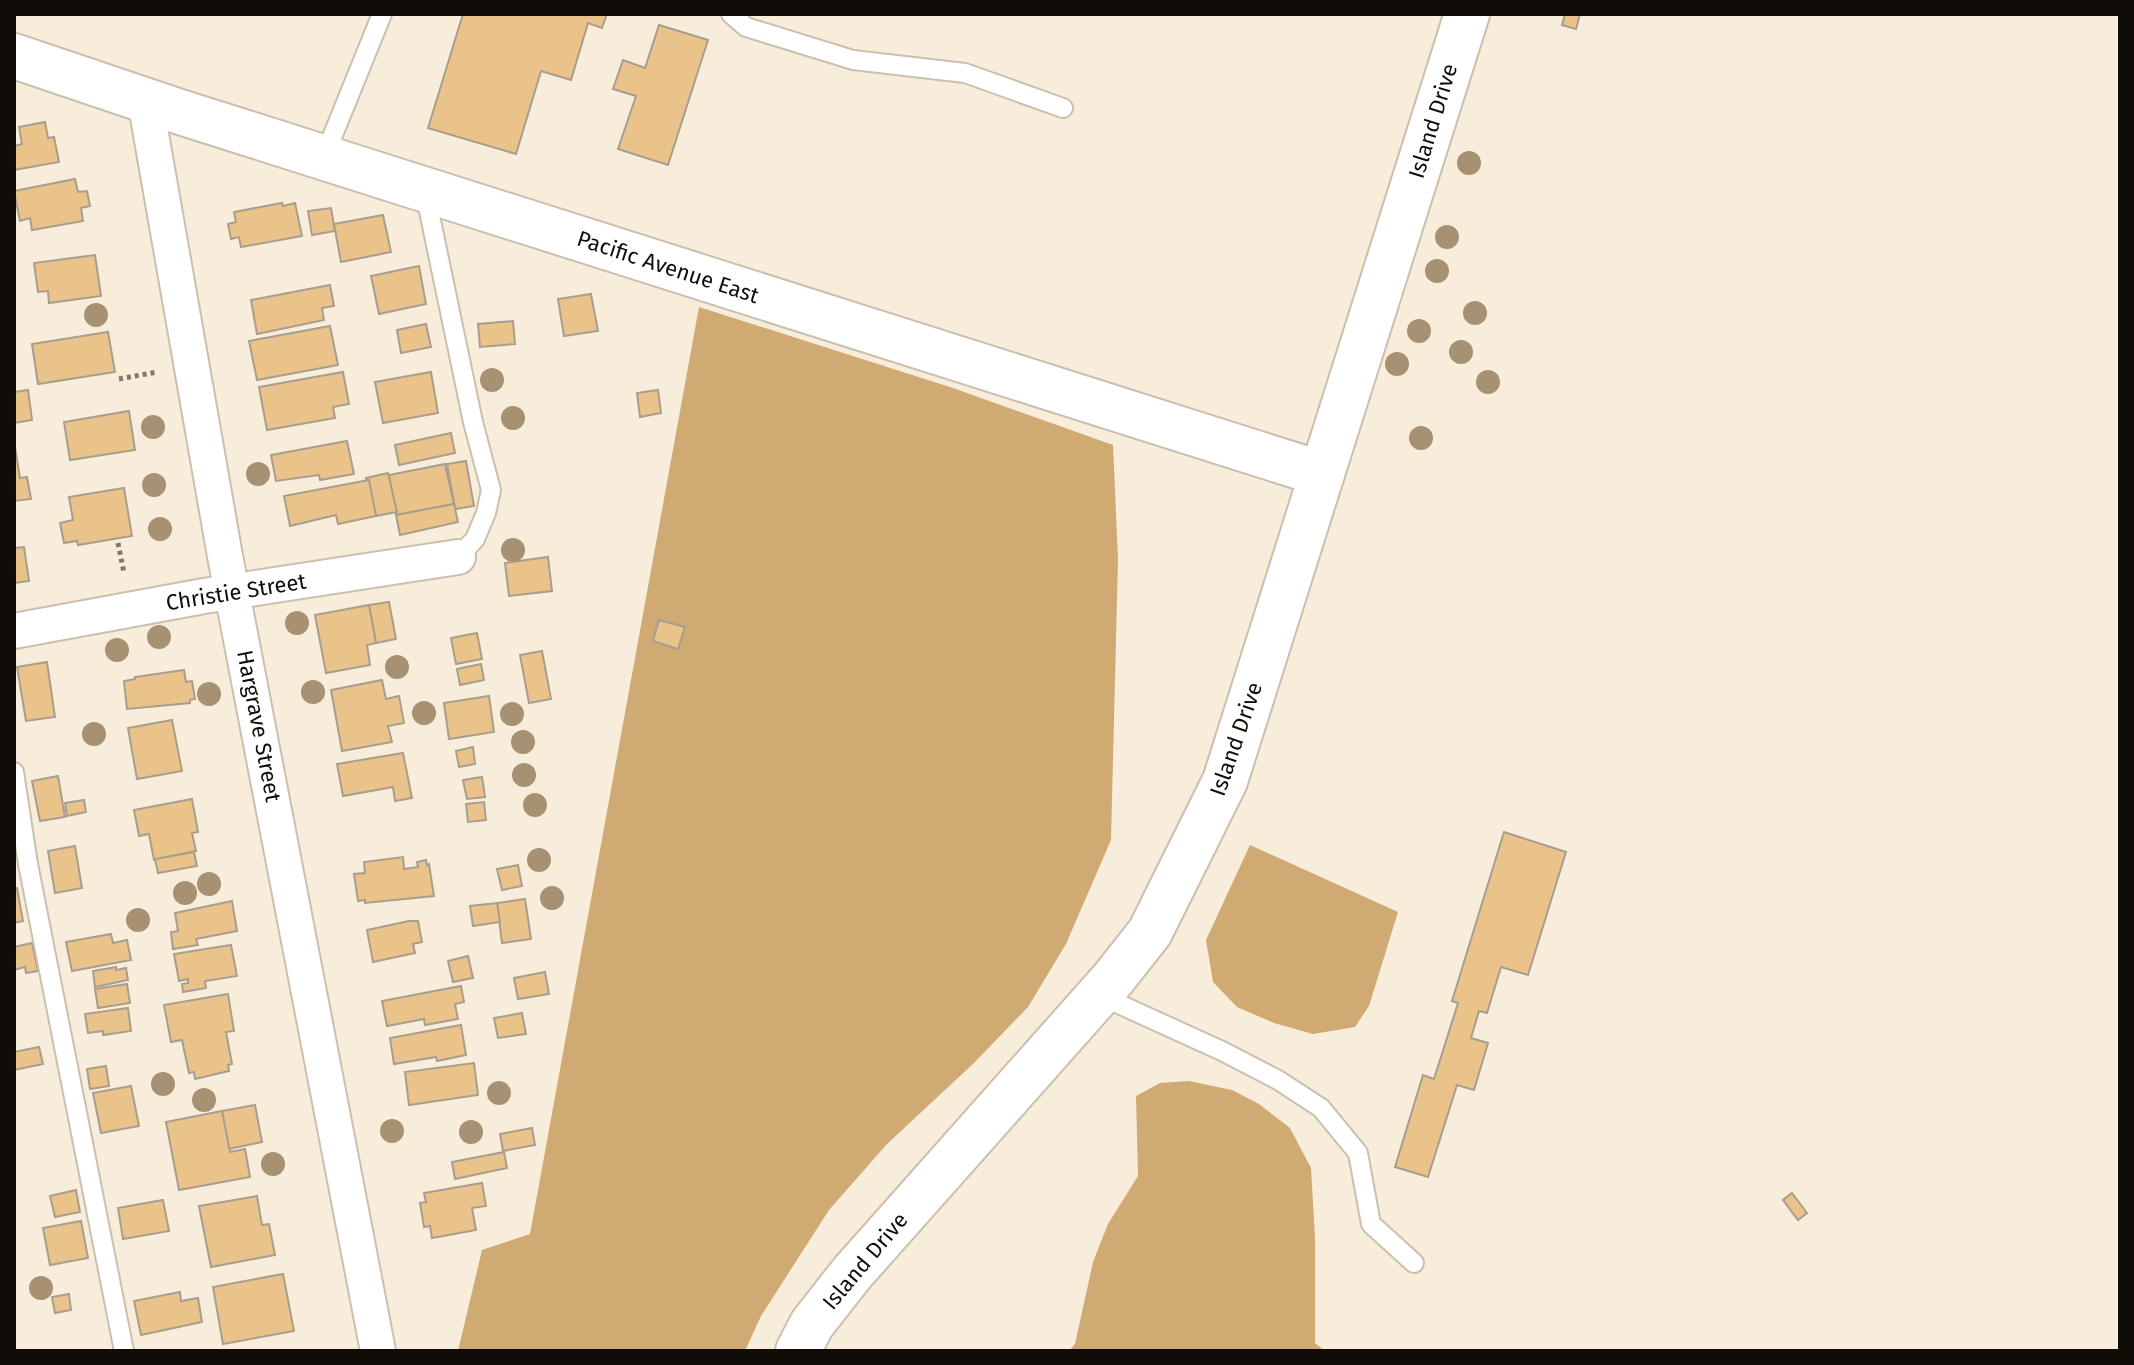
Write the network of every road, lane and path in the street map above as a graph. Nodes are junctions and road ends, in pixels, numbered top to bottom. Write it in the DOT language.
graph roads {
  1 [pos="382,14"];
  2 [pos="731,14"];
  3 [pos="1467,14"];
  4 [pos="14,56"];
  5 [pos="145,100"];
  6 [pos="1063,108"];
  7 [pos="324,157"];
  8 [pos="425,190"];
  9 [pos="157,372"];
  10 [pos="119,379"];
  11 [pos="1322,474"];
  12 [pos="118,543"];
  13 [pos="458,557"];
  14 [pos="124,573"];
  15 [pos="233,591"];
  16 [pos="14,631"];
  17 [pos="14,772"];
  18 [pos="1099,995"];
  19 [pos="1414,1263"];
  20 [pos="124,1351"];
  21 [pos="378,1351"];
  22 [pos="798,1351"];
  1 -- 7 [label="lane"];
  2 -- 6 [label="lane"];
  3 -- 11 [label="street, Island Drive"];
  4 -- 5 [label="street, Pacific Avenue East"];
  5 -- 7 [label="street, Pacific Avenue East"];
  5 -- 15 [label="street, Hargrave Street"];
  7 -- 8 [label="street, Pacific Avenue East"];
  8 -- 11 [label="street, Pacific Avenue East"];
  8 -- 13 [label="lane"];
  9 -- 10 [label="path"];
  11 -- 18 [label="street, Island Drive"];
  12 -- 14 [label="path"];
  13 -- 15 [label="street, Christie Street"];
  15 -- 16 [label="street, Christie Street"];
  15 -- 21 [label="street, Hargrave Street"];
  17 -- 20 [label="lane"];
  18 -- 19 [label="lane"];
  18 -- 22 [label="street, Island Drive"];
}
